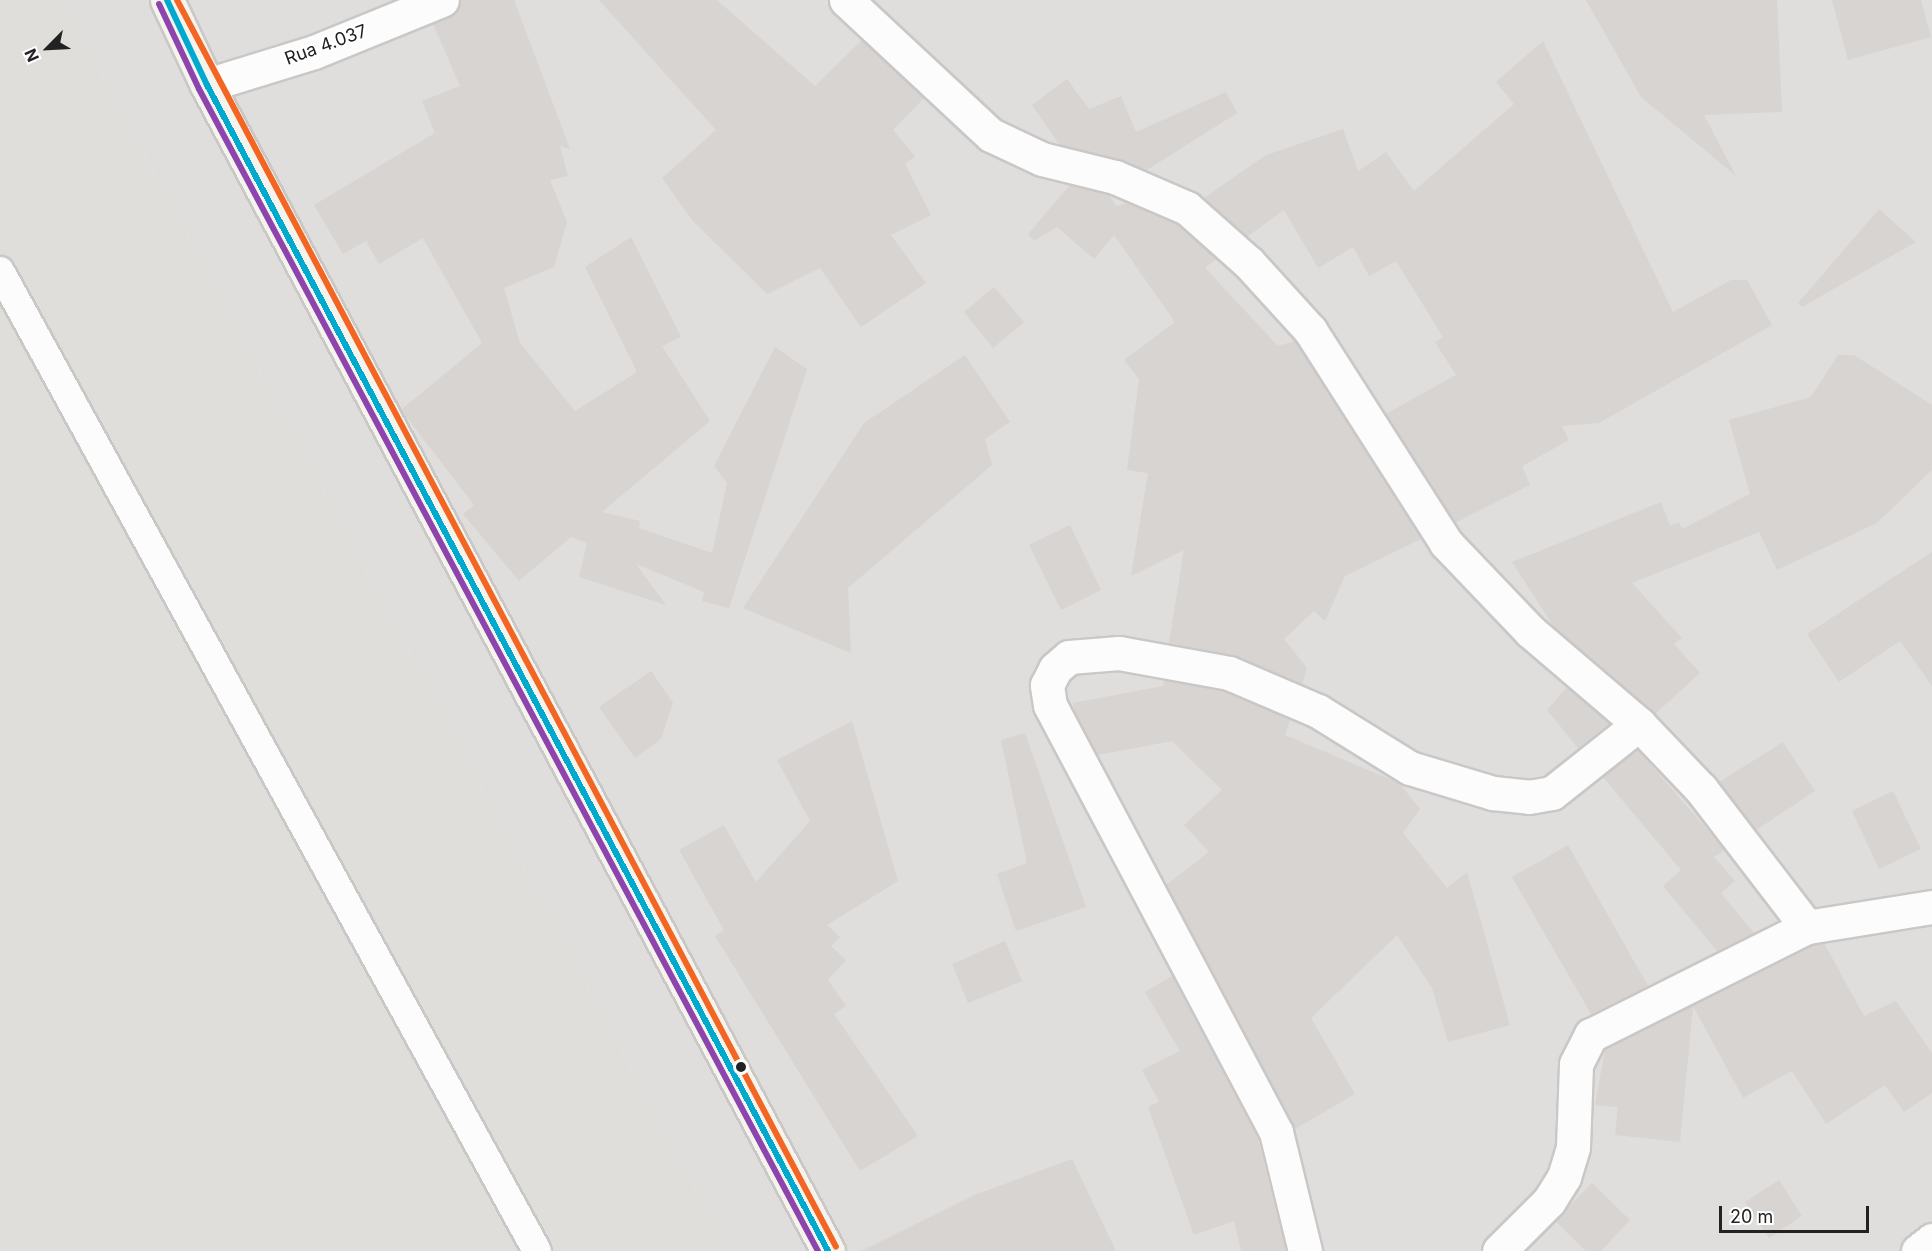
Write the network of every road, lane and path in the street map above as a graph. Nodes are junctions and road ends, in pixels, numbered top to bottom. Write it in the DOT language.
graph roads {
  1 [pos="167,0"];
  2 [pos="442,0"];
  3 [pos="846,0"];
  4 [pos="207,85"];
  5 [pos="0,271"];
  6 [pos="1639,724"];
  7 [pos="1932,907"];
  8 [pos="1807,927"];
  9 [pos="1932,1240"];
  10 [pos="537,1251"];
  11 [pos="828,1251"];
  12 [pos="1305,1251"];
  13 [pos="1499,1251"];
  14 [pos="1918,1251"];
  1 -- 4 [label="main road"];
  2 -- 4 [label="street, Rua 4.037"];
  3 -- 6 [label="street"];
  4 -- 11 [label="main road"];
  5 -- 10 [label="lane"];
  6 -- 8 [label="street"];
  6 -- 12 [label="street"];
  7 -- 8 [label="street"];
  8 -- 13 [label="street"];
  9 -- 14 [label="street"];
}
